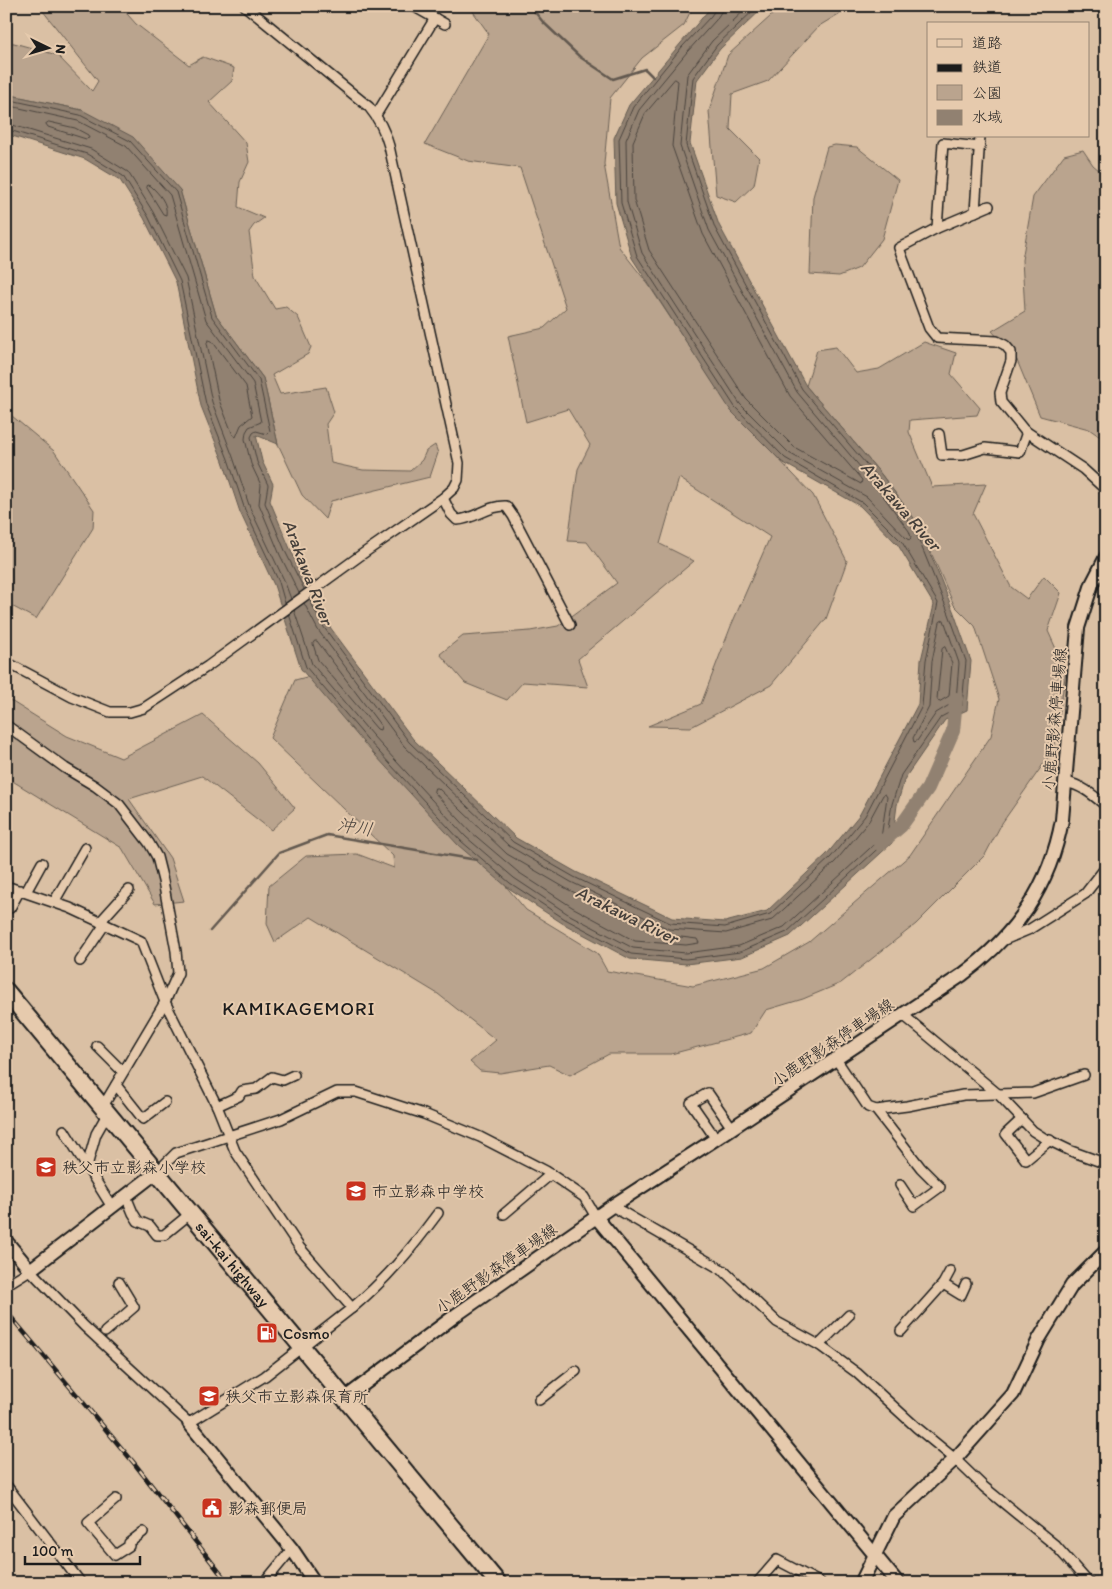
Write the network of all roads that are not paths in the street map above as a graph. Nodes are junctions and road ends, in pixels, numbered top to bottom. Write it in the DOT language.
graph roads {
  1 [pos="245,6"];
  2 [pos="413,6"];
  3 [pos="435,18"];
  4 [pos="445,24"];
  5 [pos="376,115"];
  6 [pos="980,138"];
  7 [pos="980,147"];
  8 [pos="989,206"];
  9 [pos="975,212"];
  10 [pos="937,228"];
  11 [pos="1027,432"];
  12 [pos="939,434"];
  13 [pos="1106,490"];
  14 [pos="443,498"];
  15 [pos="1106,557"];
  16 [pos="570,625"];
  17 [pos="6,662"];
  18 [pos="6,725"];
  19 [pos="1065,782"];
  20 [pos="1106,806"];
  21 [pos="86,848"];
  22 [pos="42,863"];
  23 [pos="1106,867"];
  24 [pos="6,886"];
  25 [pos="128,890"];
  26 [pos="23,891"];
  27 [pos="54,902"];
  28 [pos="10,908"];
  29 [pos="103,923"];
  30 [pos="1003,940"];
  31 [pos="80,961"];
  32 [pos="6,991"];
  33 [pos="165,1002"];
  34 [pos="902,1014"];
  35 [pos="97,1046"];
  36 [pos="836,1059"];
  37 [pos="123,1072"];
  38 [pos="294,1075"];
  39 [pos="1084,1075"];
  40 [pos="116,1084"];
  41 [pos="998,1094"];
  42 [pos="165,1102"];
  43 [pos="217,1106"];
  44 [pos="102,1108"];
  45 [pos="876,1110"];
  46 [pos="1022,1119"];
  47 [pos="732,1128"];
  48 [pos="64,1130"];
  49 [pos="229,1136"];
  50 [pos="716,1139"];
  51 [pos="1050,1140"];
  52 [pos="1104,1163"];
  53 [pos="87,1166"];
  54 [pos="157,1172"];
  55 [pos="552,1174"];
  56 [pos="900,1185"];
  57 [pos="126,1196"];
  58 [pos="612,1206"];
  59 [pos="112,1207"];
  60 [pos="191,1213"];
  61 [pos="438,1213"];
  62 [pos="504,1214"];
  63 [pos="596,1217"];
  64 [pos="6,1241"];
  65 [pos="1106,1251"];
  66 [pos="30,1270"];
  67 [pos="950,1271"];
  68 [pos="118,1282"];
  69 [pos="943,1284"];
  70 [pos="966,1284"];
  71 [pos="6,1285"];
  72 [pos="352,1308"];
  73 [pos="849,1315"];
  74 [pos="105,1332"];
  75 [pos="901,1332"];
  76 [pos="819,1345"];
  77 [pos="302,1346"];
  78 [pos="576,1371"];
  79 [pos="344,1399"];
  80 [pos="539,1400"];
  81 [pos="189,1423"];
  82 [pos="955,1459"];
  83 [pos="6,1485"];
  84 [pos="116,1499"];
  85 [pos="143,1532"];
  86 [pos="292,1550"];
  87 [pos="875,1554"];
  88 [pos="81,1583"];
  89 [pos="264,1583"];
  90 [pos="315,1583"];
  91 [pos="498,1583"];
  92 [pos="757,1583"];
  93 [pos="821,1583"];
  94 [pos="861,1583"];
  95 [pos="898,1583"];
  96 [pos="1089,1583"];
  1 -- 5 [label="street"];
  2 -- 3 [label="street"];
  3 -- 4 [label="street"];
  3 -- 5 [label="street"];
  5 -- 14 [label="street"];
  6 -- 7 [label="street"];
  7 -- 9 [label="street"];
  7 -- 10 [label="street"];
  8 -- 9 [label="street"];
  9 -- 10 [label="street"];
  10 -- 11 [label="street"];
  11 -- 12 [label="street"];
  11 -- 13 [label="street"];
  14 -- 16 [label="street"];
  14 -- 17 [label="street"];
  15 -- 19 [label="main road, 小鹿野影森停車場線"];
  18 -- 33 [label="street"];
  19 -- 20 [label="street"];
  19 -- 30 [label="main road, 小鹿野影森停車場線"];
  21 -- 27 [label="street"];
  22 -- 26 [label="street"];
  23 -- 30 [label="street"];
  24 -- 26 [label="street"];
  25 -- 29 [label="street"];
  26 -- 27 [label="street"];
  26 -- 28 [label="street"];
  27 -- 29 [label="street"];
  29 -- 31 [label="street"];
  29 -- 33 [label="street"];
  30 -- 34 [label="main road, 小鹿野影森停車場線"];
  32 -- 44 [label="highway, sai-kai highway"];
  33 -- 37 [label="street"];
  33 -- 43 [label="street"];
  34 -- 36 [label="main road, 小鹿野影森停車場線"];
  34 -- 41 [label="street"];
  35 -- 37 [label="street"];
  36 -- 45 [label="street"];
  36 -- 47 [label="main road, 小鹿野影森停車場線"];
  37 -- 40 [label="street"];
  38 -- 43 [label="street"];
  39 -- 41 [label="street"];
  40 -- 42 [label="street"];
  40 -- 44 [label="street"];
  41 -- 45 [label="street"];
  41 -- 46 [label="street"];
  43 -- 49 [label="street"];
  44 -- 53 [label="street"];
  44 -- 54 [label="highway, sai-kai highway"];
  45 -- 56 [label="street"];
  46 -- 51 [label="street"];
  46 -- 51 [label="street"];
  47 -- 50 [label="main road, 小鹿野影森停車場線"];
  47 -- 50 [label="street"];
  48 -- 53 [label="street"];
  49 -- 54 [label="street"];
  49 -- 55 [label="street"];
  49 -- 72 [label="street"];
  50 -- 58 [label="main road, 小鹿野影森停車場線"];
  51 -- 52 [label="street"];
  53 -- 59 [label="street"];
  54 -- 57 [label="main road"];
  54 -- 60 [label="highway, sai-kai highway"];
  55 -- 62 [label="street"];
  55 -- 63 [label="street"];
  57 -- 59 [label="main road"];
  57 -- 60 [label="street"];
  58 -- 63 [label="main road, 小鹿野影森停車場線"];
  58 -- 76 [label="street"];
  59 -- 66 [label="main road"];
  60 -- 77 [label="highway, sai-kai highway"];
  61 -- 72 [label="street"];
  63 -- 79 [label="main road, 小鹿野影森停車場線"];
  63 -- 87 [label="main road"];
  64 -- 66 [label="main road"];
  65 -- 82 [label="main road"];
  66 -- 71 [label="street"];
  66 -- 81 [label="street"];
  67 -- 69 [label="street"];
  68 -- 74 [label="street"];
  69 -- 70 [label="street"];
  69 -- 75 [label="street"];
  72 -- 77 [label="street"];
  73 -- 76 [label="street"];
  76 -- 82 [label="street"];
  77 -- 79 [label="highway, sai-kai highway"];
  77 -- 81 [label="street"];
  78 -- 80 [label="street"];
  79 -- 91 [label="highway, sai-kai highway"];
  81 -- 86 [label="main road"];
  82 -- 87 [label="main road"];
  82 -- 96 [label="street"];
  83 -- 88 [label="street"];
  84 -- 85 [label="street"];
  86 -- 89 [label="street"];
  86 -- 90 [label="main road"];
  87 -- 94 [label="main road"];
  87 -- 95 [label="main road"];
  92 -- 93 [label="street"];
}
